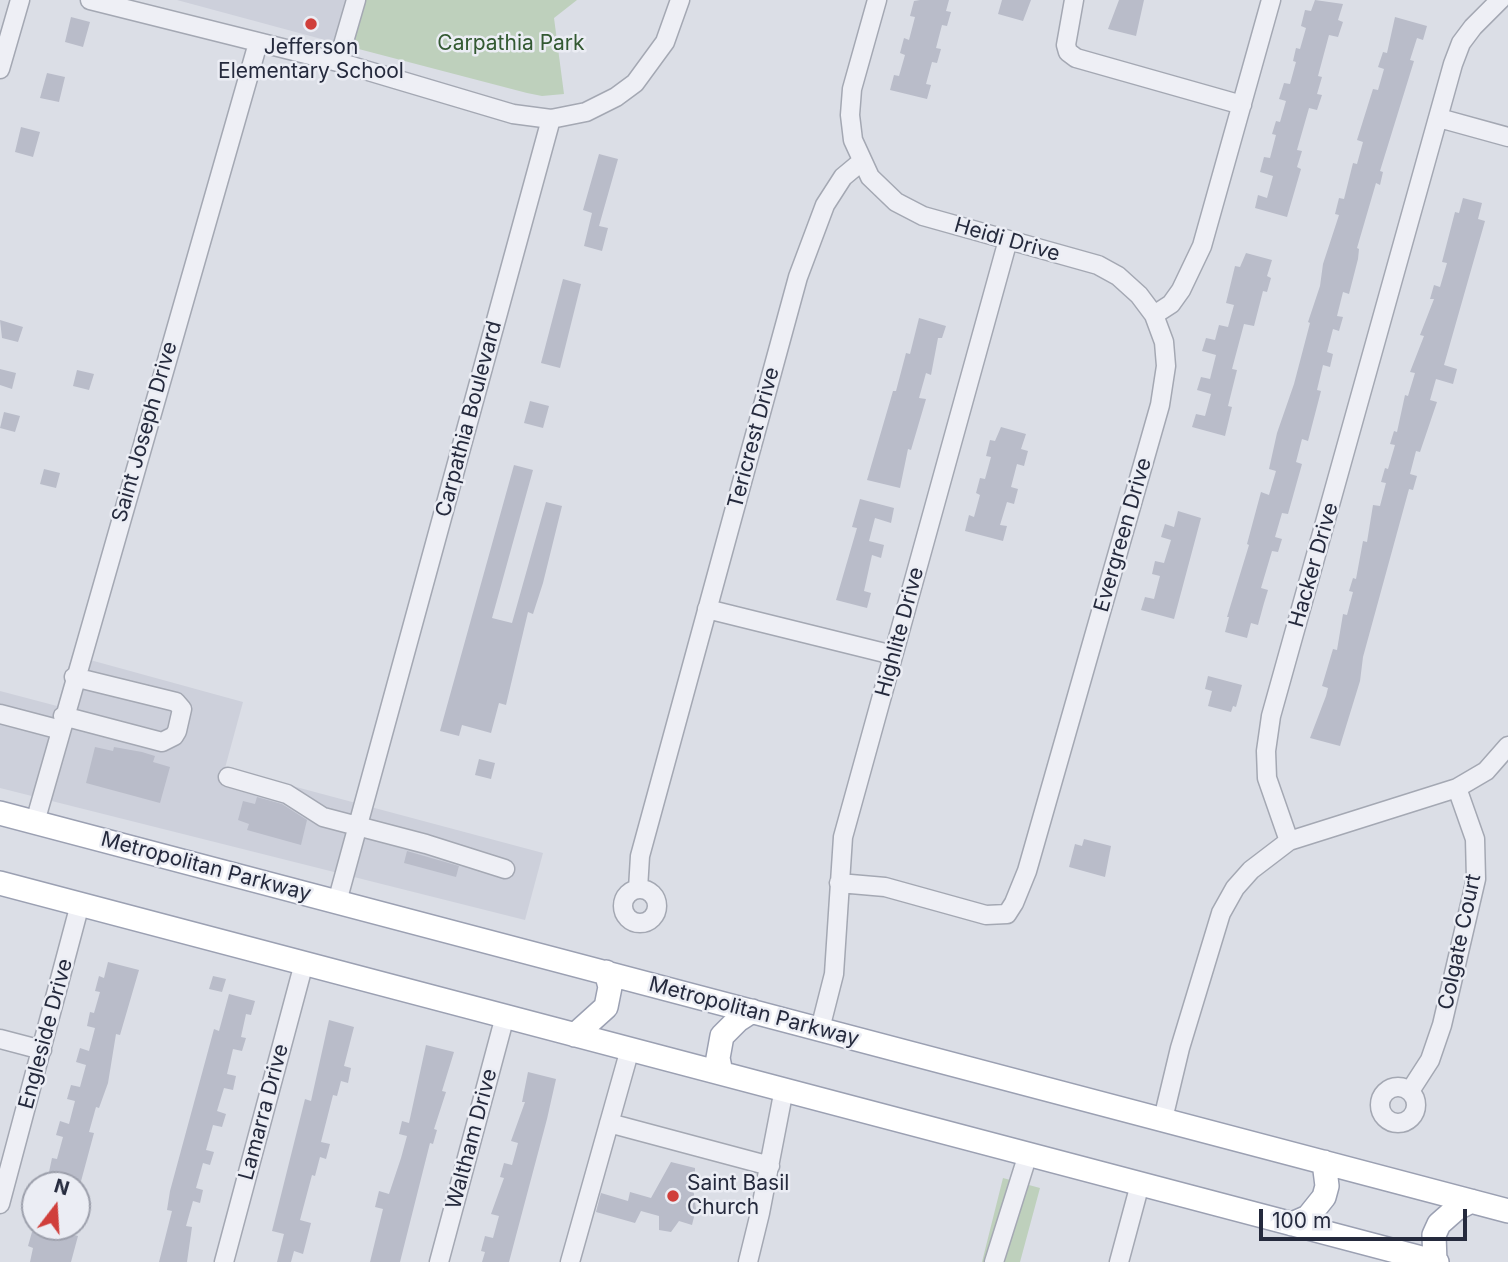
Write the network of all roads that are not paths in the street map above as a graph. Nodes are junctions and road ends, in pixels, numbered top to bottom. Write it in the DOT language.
graph roads {
  1 [pos="20,0"];
  2 [pos="90,0"];
  3 [pos="355,0"];
  4 [pos="680,0"];
  5 [pos="877,0"];
  6 [pos="1074,0"];
  7 [pos="1271,0"];
  8 [pos="1500,0"];
  9 [pos="258,43"];
  10 [pos="338,62"];
  11 [pos="0,69"];
  12 [pos="1242,105"];
  13 [pos="551,118"];
  14 [pos="1439,118"];
  15 [pos="1508,137"];
  16 [pos="860,162"];
  17 [pos="1008,240"];
  18 [pos="1154,315"];
  19 [pos="707,609"];
  20 [pos="893,655"];
  21 [pos="74,677"];
  22 [pos="0,714"];
  23 [pos="62,723"];
  24 [pos="1508,746"];
  25 [pos="228,777"];
  26 [pos="1457,788"];
  27 [pos="0,813"];
  28 [pos="35,822"];
  29 [pos="358,827"];
  30 [pos="1289,841"];
  31 [pos="505,869"];
  32 [pos="0,883"];
  33 [pos="839,883"];
  34 [pos="638,889"];
  35 [pos="337,902"];
  36 [pos="80,904"];
  37 [pos="304,963"];
  38 [pos="606,972"];
  39 [pos="752,1012"];
  40 [pos="505,1016"];
  41 [pos="820,1029"];
  42 [pos="575,1035"];
  43 [pos="0,1039"];
  44 [pos="630,1049"];
  45 [pos="42,1050"];
  46 [pos="721,1073"];
  47 [pos="784,1089"];
  48 [pos="1410,1091"];
  49 [pos="1163,1119"];
  50 [pos="609,1123"];
  51 [pos="1028,1154"];
  52 [pos="1324,1162"];
  53 [pos="770,1166"];
  54 [pos="1140,1184"];
  55 [pos="1471,1201"];
  56 [pos="0,1204"];
  57 [pos="1508,1211"];
  58 [pos="1292,1224"];
  59 [pos="224,1262"];
  60 [pos="439,1262"];
  61 [pos="570,1262"];
  62 [pos="748,1262"];
  63 [pos="994,1262"];
  64 [pos="1119,1262"];
  65 [pos="1436,1262"];
  1 -- 11 [label="street"];
  2 -- 9 [label="street"];
  3 -- 10 [label="street"];
  4 -- 13 [label="street"];
  5 -- 16 [label="street"];
  6 -- 12 [label="street"];
  7 -- 12 [label="street"];
  8 -- 14 [label="street, Hacker Drive"];
  9 -- 10 [label="street"];
  9 -- 21 [label="street, Saint Joseph Drive"];
  10 -- 13 [label="street"];
  12 -- 18 [label="street"];
  13 -- 29 [label="street, Carpathia Boulevard"];
  14 -- 15 [label="street"];
  14 -- 30 [label="street, Hacker Drive"];
  16 -- 17 [label="street, Heidi Drive"];
  16 -- 19 [label="street, Tericrest Drive"];
  17 -- 18 [label="street, Heidi Drive"];
  17 -- 20 [label="street, Highlite Drive"];
  18 -- 33 [label="street, Evergreen Drive"];
  19 -- 20 [label="street"];
  19 -- 34 [label="street, Tericrest Drive"];
  20 -- 33 [label="street, Highlite Drive"];
  21 -- 23 [label="street, Saint Joseph Drive"];
  21 -- 23 [label="street"];
  22 -- 23 [label="street"];
  23 -- 28 [label="street, Saint Joseph Drive"];
  24 -- 26 [label="street"];
  25 -- 29 [label="street"];
  26 -- 30 [label="street"];
  26 -- 48 [label="street, Colgate Court"];
  27 -- 28 [label="main road, Metropolitan Parkway"];
  28 -- 35 [label="main road, Metropolitan Parkway"];
  29 -- 31 [label="street"];
  29 -- 35 [label="street, Carpathia Boulevard"];
  30 -- 49 [label="street"];
  32 -- 36 [label="main road"];
  33 -- 41 [label="street, Highlite Drive"];
  35 -- 38 [label="main road, Metropolitan Parkway"];
  36 -- 37 [label="main road"];
  36 -- 45 [label="street, Engleside Drive"];
  37 -- 40 [label="main road"];
  37 -- 59 [label="street, Lamarra Drive"];
  38 -- 39 [label="main road, Metropolitan Parkway"];
  38 -- 42 [label="main road"];
  39 -- 41 [label="main road, Metropolitan Parkway"];
  39 -- 46 [label="main road"];
  40 -- 42 [label="main road"];
  40 -- 60 [label="street, Waltham Drive"];
  41 -- 49 [label="main road, Metropolitan Parkway"];
  42 -- 44 [label="main road"];
  43 -- 45 [label="street"];
  44 -- 46 [label="main road"];
  44 -- 50 [label="street"];
  45 -- 56 [label="street, Engleside Drive"];
  46 -- 47 [label="main road"];
  47 -- 51 [label="main road"];
  47 -- 53 [label="street"];
  49 -- 52 [label="main road, Metropolitan Parkway"];
  50 -- 53 [label="street"];
  50 -- 61 [label="street"];
  51 -- 54 [label="main road"];
  51 -- 63 [label="street"];
  52 -- 55 [label="main road, Metropolitan Parkway"];
  52 -- 58 [label="main road"];
  53 -- 62 [label="street"];
  54 -- 58 [label="main road"];
  54 -- 64 [label="street"];
  55 -- 57 [label="main road, Metropolitan Parkway"];
  55 -- 65 [label="main road"];
  58 -- 65 [label="main road"];
}
